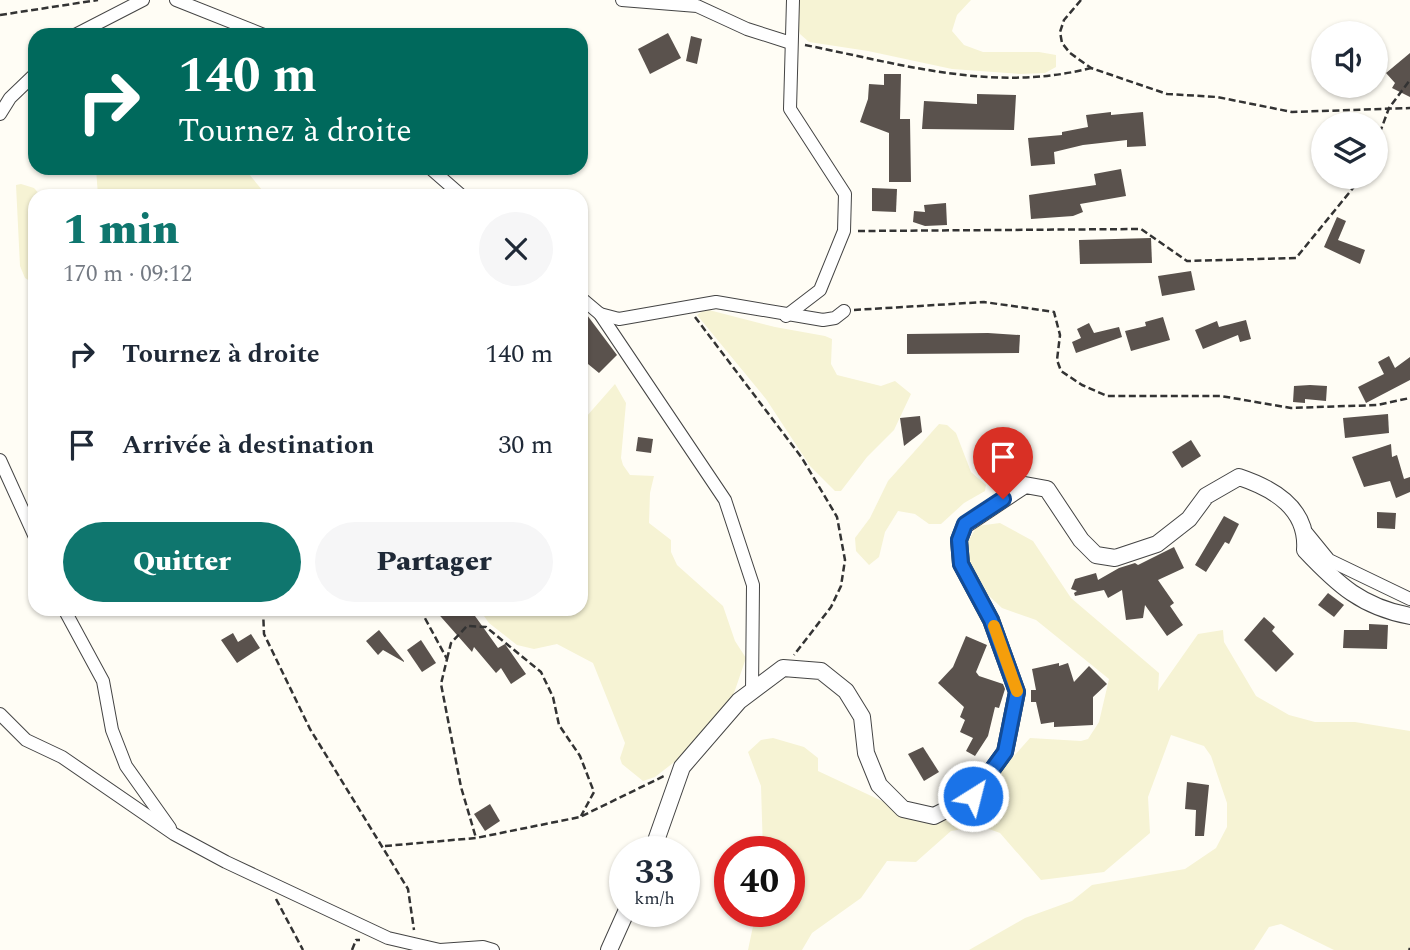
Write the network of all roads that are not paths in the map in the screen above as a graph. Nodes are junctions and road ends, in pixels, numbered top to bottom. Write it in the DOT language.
graph roads {
  1 [pos="143,0"];
  2 [pos="176,0"];
  3 [pos="622,0"];
  4 [pos="793,0"];
  5 [pos="89,28"];
  6 [pos="246,28"];
  7 [pos="791,43"];
  8 [pos="28,81"];
  9 [pos="0,114"];
  10 [pos="437,175"];
  11 [pos="454,189"];
  12 [pos="588,304"];
  13 [pos="844,311"];
  14 [pos="600,314"];
  15 [pos="786,316"];
  16 [pos="0,460"];
  17 [pos="28,522"];
  18 [pos="1307,533"];
  19 [pos="1410,599"];
  20 [pos="68,616"];
  21 [pos="1410,616"];
  22 [pos="752,691"];
  23 [pos="0,713"];
  24 [pos="174,834"];
  25 [pos="658,836"];
  26 [pos="619,927"];
  27 [pos="494,950"];
  28 [pos="608,950"];
  1 -- 5 [label="street"];
  2 -- 6 [label="street"];
  3 -- 7 [label="street"];
  4 -- 7 [label="street"];
  7 -- 15 [label="street"];
  8 -- 9 [label="street"];
  10 -- 11 [label="street"];
  12 -- 14 [label="street"];
  13 -- 15 [label="street"];
  14 -- 15 [label="street"];
  14 -- 22 [label="street"];
  16 -- 17 [label="street"];
  18 -- 19 [label="street"];
  18 -- 21 [label="street"];
  18 -- 22 [label="street"];
  20 -- 24 [label="street"];
  22 -- 25 [label="street"];
  23 -- 24 [label="street"];
  24 -- 27 [label="street"];
  26 -- 28 [label="street"];
}
